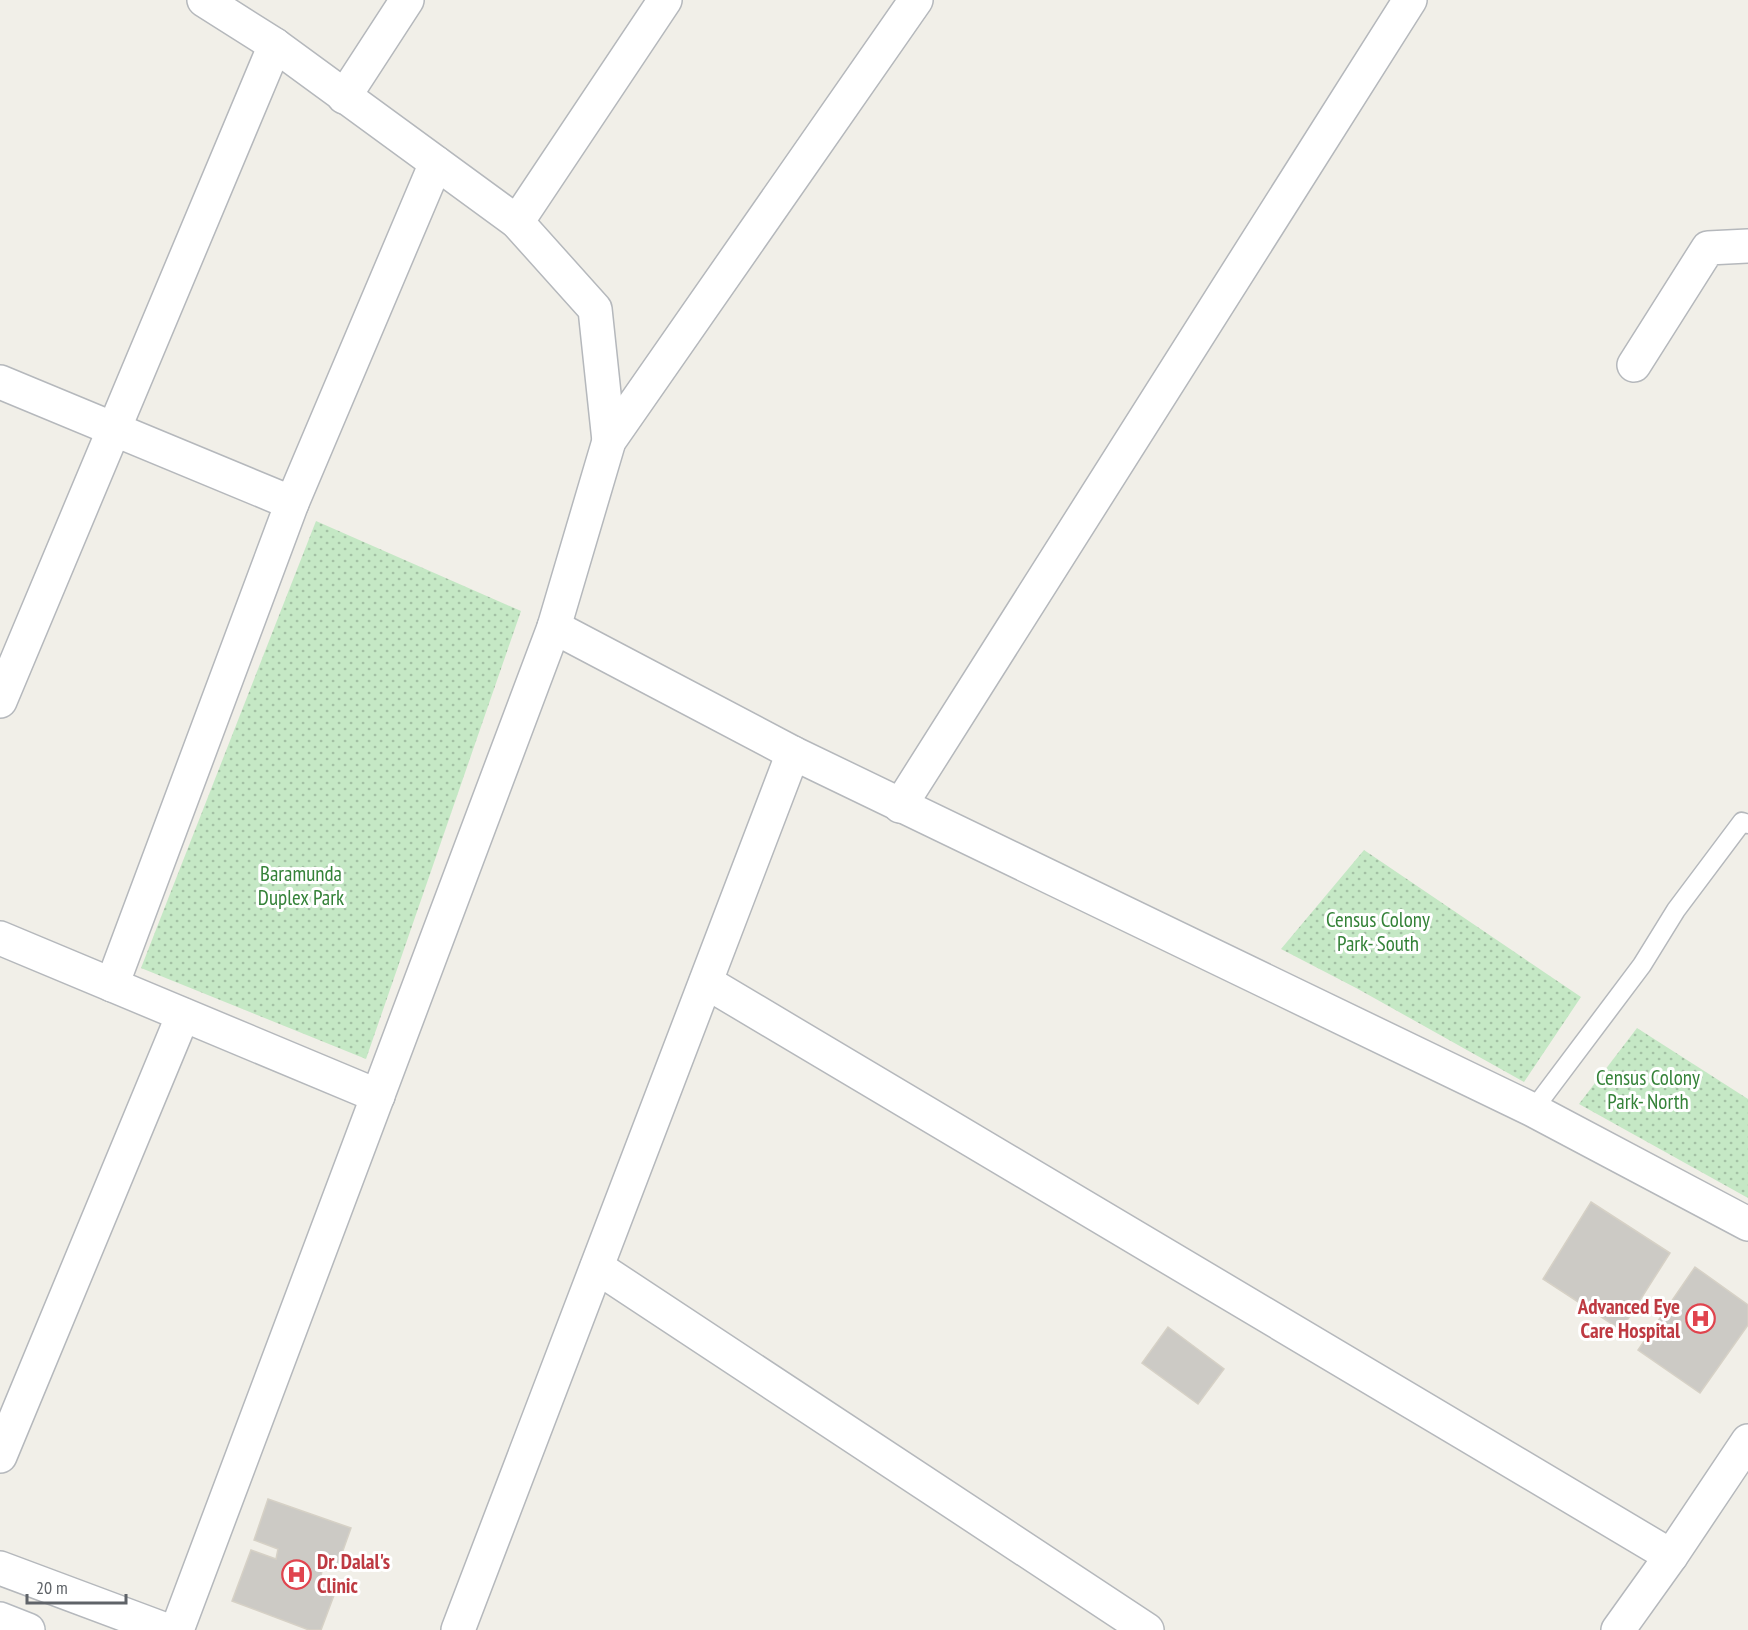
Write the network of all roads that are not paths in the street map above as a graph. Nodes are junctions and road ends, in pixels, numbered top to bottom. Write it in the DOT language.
graph roads {
  1 [pos="204,0"];
  2 [pos="407,0"];
  3 [pos="665,0"];
  4 [pos="916,0"];
  5 [pos="1410,0"];
  6 [pos="275,45"];
  7 [pos="344,97"];
  8 [pos="436,163"];
  9 [pos="517,222"];
  10 [pos="1748,246"];
  11 [pos="1634,365"];
  12 [pos="0,382"];
  13 [pos="114,429"];
  14 [pos="609,441"];
  15 [pos="292,503"];
  16 [pos="554,627"];
  17 [pos="0,701"];
  18 [pos="793,753"];
  19 [pos="900,806"];
  20 [pos="1748,824"];
  21 [pos="0,938"];
  22 [pos="706,982"];
  23 [pos="112,985"];
  24 [pos="183,1014"];
  25 [pos="378,1096"];
  26 [pos="1533,1110"];
  27 [pos="1748,1224"];
  28 [pos="597,1267"];
  29 [pos="1748,1441"];
  30 [pos="0,1456"];
  31 [pos="1671,1556"];
  32 [pos="0,1568"];
  33 [pos="0,1619"];
  34 [pos="28,1630"];
  35 [pos="166,1630"];
  36 [pos="177,1630"];
  37 [pos="458,1630"];
  38 [pos="1147,1630"];
  39 [pos="1618,1630"];
  1 -- 6 [label="street"];
  2 -- 7 [label="street"];
  3 -- 9 [label="street"];
  4 -- 14 [label="street"];
  5 -- 19 [label="street"];
  6 -- 7 [label="street"];
  6 -- 13 [label="street"];
  7 -- 8 [label="street"];
  8 -- 9 [label="street"];
  8 -- 15 [label="street"];
  9 -- 14 [label="street"];
  10 -- 11 [label="street"];
  12 -- 13 [label="street"];
  13 -- 15 [label="street"];
  13 -- 17 [label="street"];
  14 -- 16 [label="street"];
  15 -- 23 [label="street"];
  16 -- 18 [label="street"];
  16 -- 25 [label="street"];
  18 -- 19 [label="street"];
  18 -- 22 [label="street"];
  19 -- 26 [label="street"];
  20 -- 26 [label="lane"];
  21 -- 23 [label="street"];
  22 -- 28 [label="street"];
  22 -- 31 [label="street"];
  23 -- 24 [label="street"];
  24 -- 25 [label="street"];
  24 -- 30 [label="street"];
  25 -- 36 [label="street"];
  26 -- 27 [label="street"];
  28 -- 37 [label="street"];
  28 -- 38 [label="street"];
  29 -- 31 [label="street"];
  31 -- 39 [label="street"];
  32 -- 35 [label="street"];
  33 -- 34 [label="street"];
}
